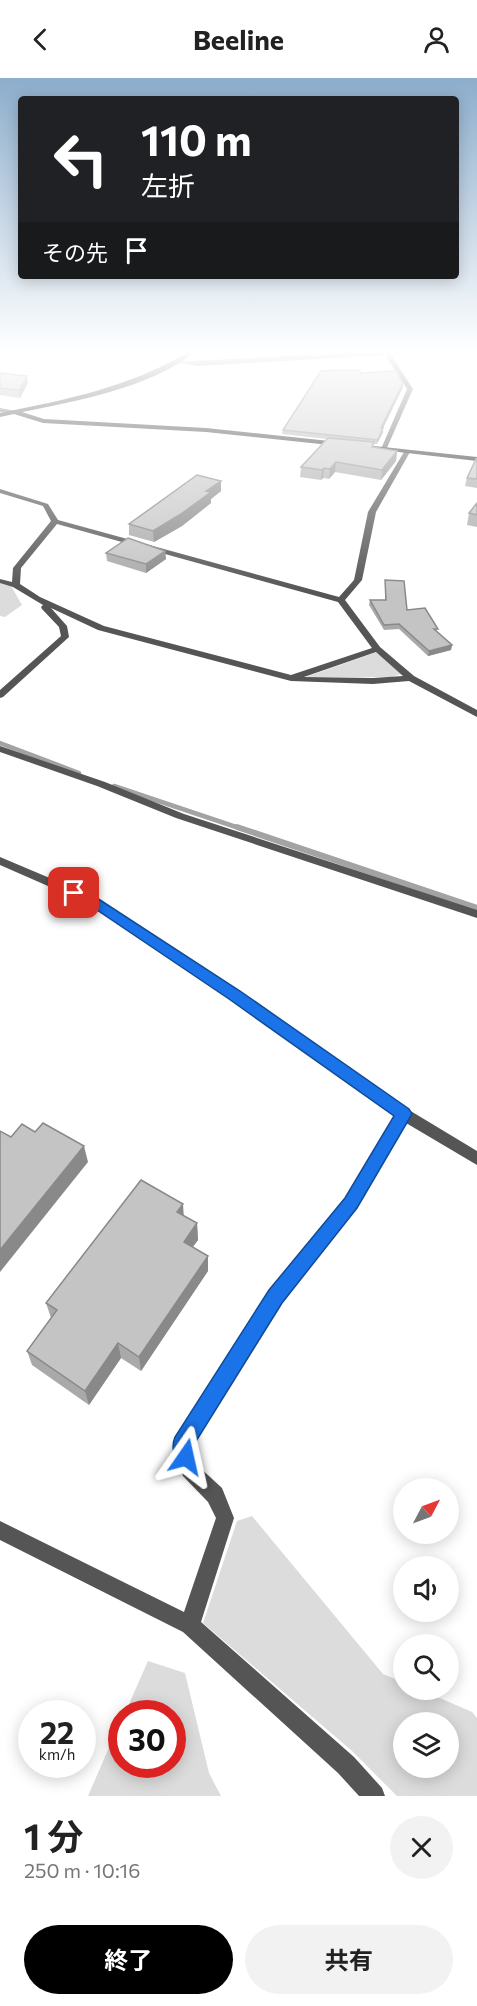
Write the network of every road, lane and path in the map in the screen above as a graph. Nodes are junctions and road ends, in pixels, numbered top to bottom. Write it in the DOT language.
graph roads {
  1 [pos="236,433"];
  2 [pos="391,433"];
  3 [pos="348,445"];
  4 [pos="360,447"];
  5 [pos="384,449"];
  6 [pos="407,452"];
  7 [pos="477,459"];
  8 [pos="0,491"];
  9 [pos="55,521"];
  10 [pos="0,581"];
  11 [pos="16,585"];
  12 [pos="37,599"];
  13 [pos="341,600"];
  14 [pos="377,649"];
  15 [pos="291,678"];
  16 [pos="411,678"];
  17 [pos="0,695"];
  18 [pos="477,714"];
  19 [pos="0,749"];
  20 [pos="0,861"];
  21 [pos="477,914"];
  22 [pos="404,1114"];
  23 [pos="477,1159"];
  24 [pos="0,1530"];
  25 [pos="190,1625"];
  26 [pos="374,1796"];
  1 -- 3 [label="street"];
  2 -- 5 [label="street"];
  4 -- 5 [label="street"];
  5 -- 6 [label="street"];
  6 -- 7 [label="street"];
  6 -- 13 [label="street"];
  8 -- 9 [label="street"];
  9 -- 11 [label="street"];
  9 -- 13 [label="street"];
  10 -- 11 [label="street"];
  11 -- 12 [label="street"];
  12 -- 15 [label="street"];
  12 -- 17 [label="street"];
  13 -- 14 [label="street"];
  14 -- 15 [label="street"];
  14 -- 16 [label="street"];
  15 -- 16 [label="street"];
  16 -- 18 [label="street"];
  19 -- 21 [label="street"];
  20 -- 22 [label="street"];
  22 -- 23 [label="street"];
  22 -- 25 [label="street"];
  24 -- 25 [label="street"];
  25 -- 26 [label="street"];
}
